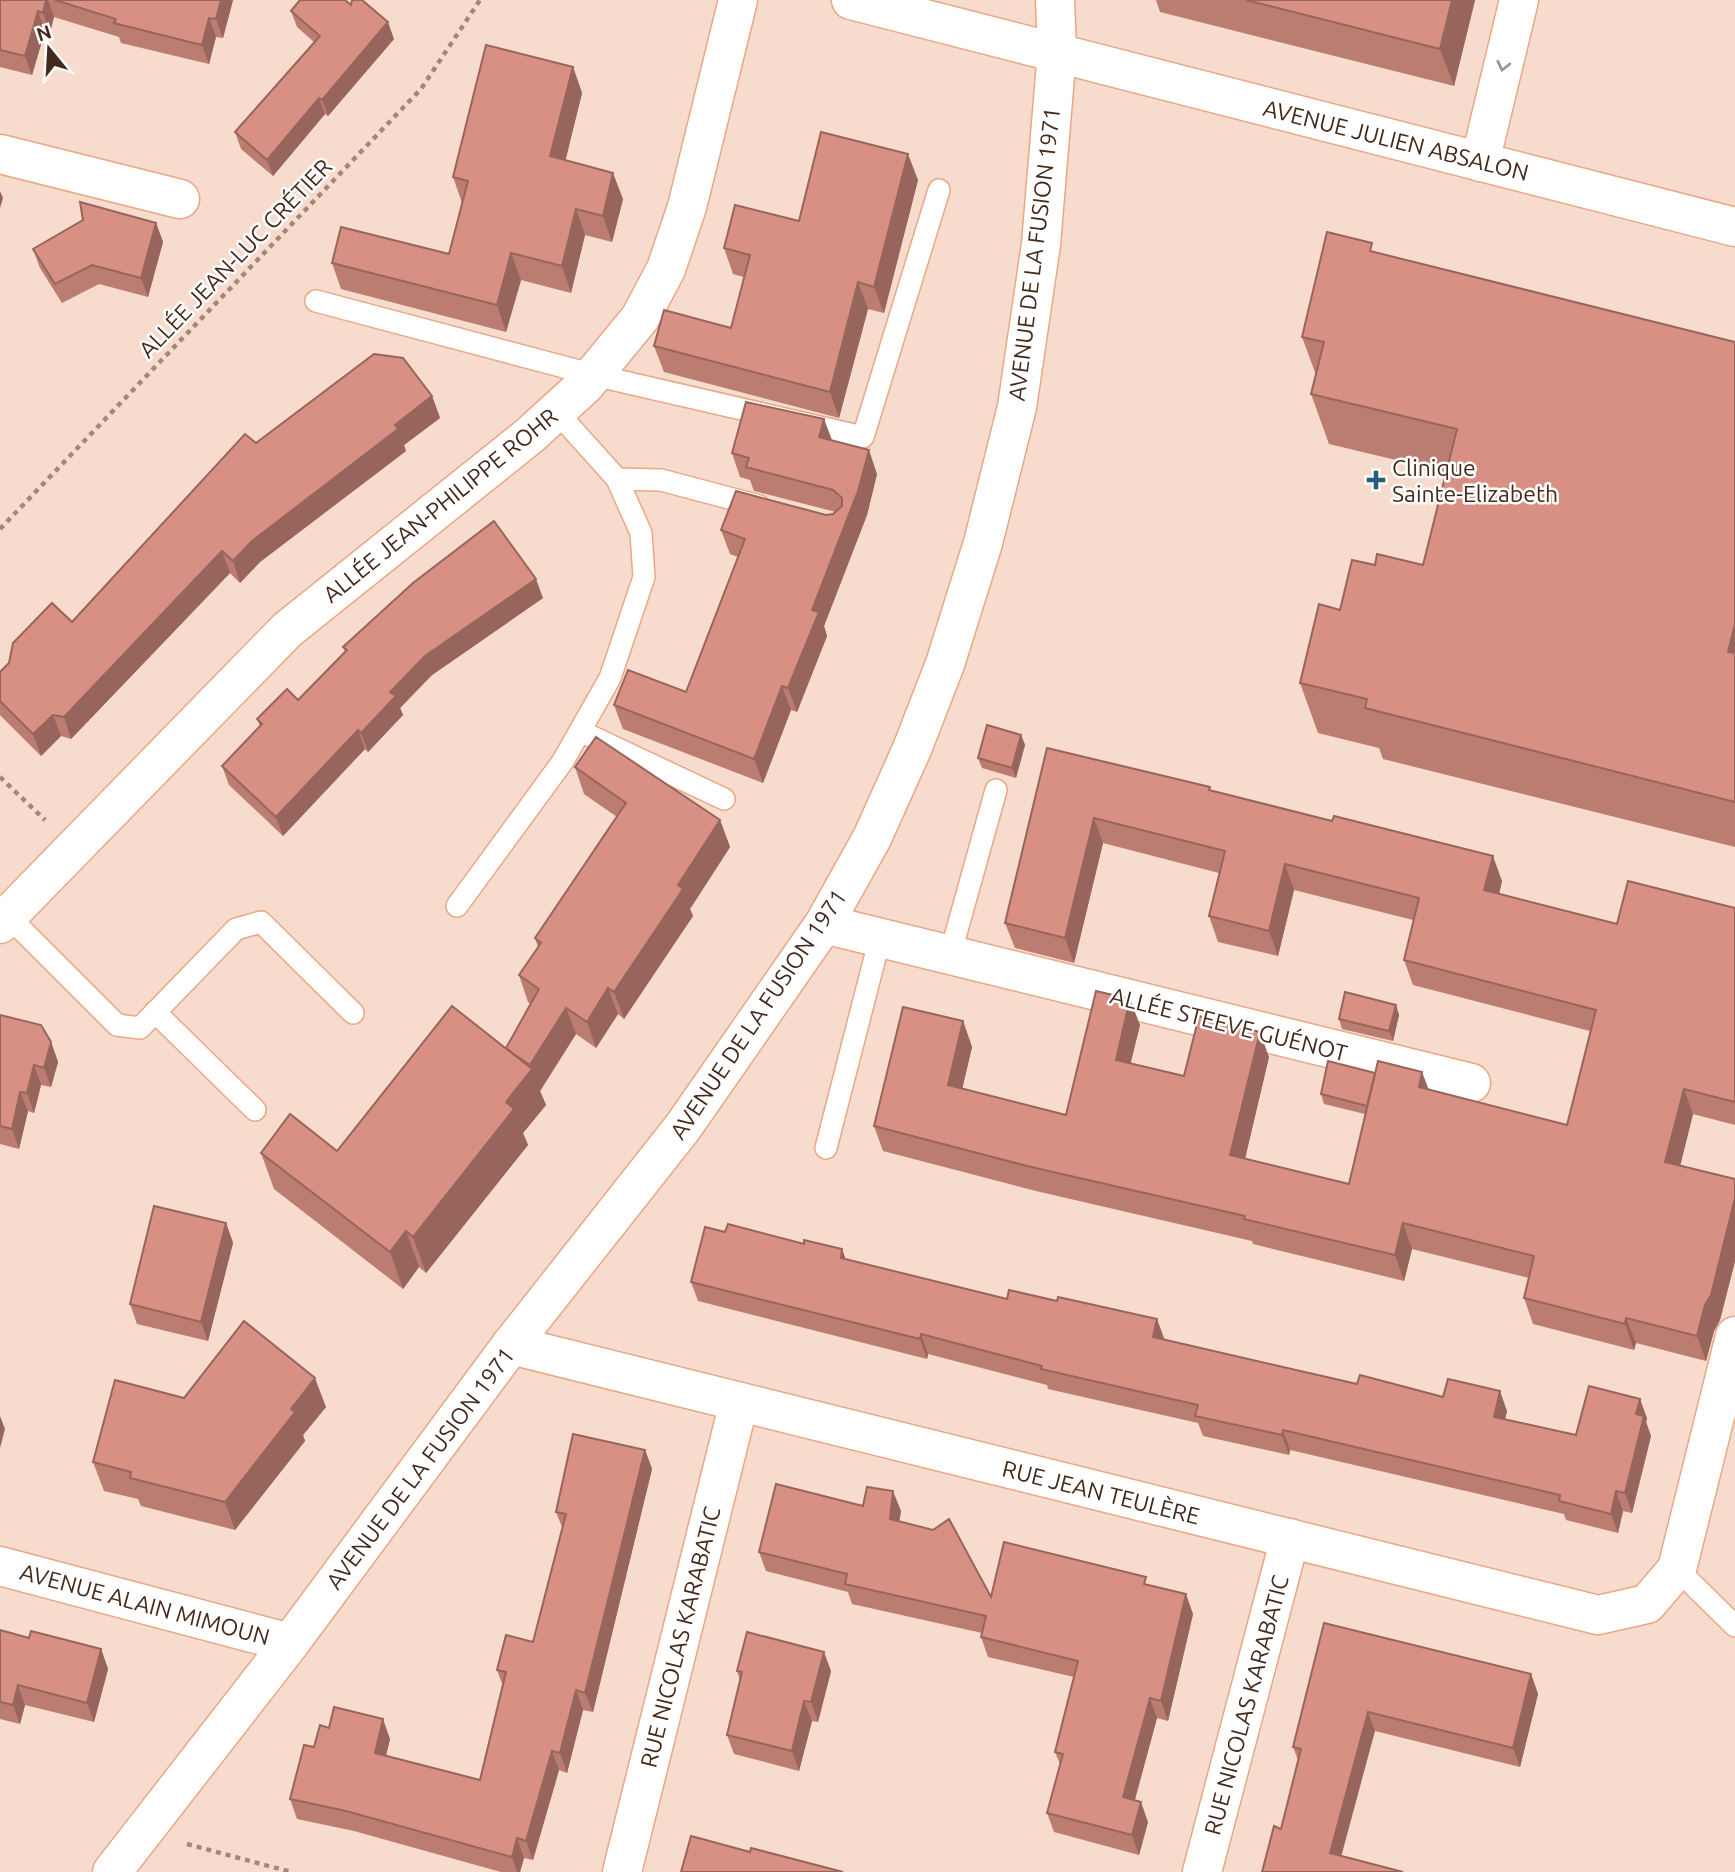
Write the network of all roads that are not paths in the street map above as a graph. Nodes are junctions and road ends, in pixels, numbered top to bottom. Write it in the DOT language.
graph roads {
  1 [pos="738,0"];
  2 [pos="851,0"];
  3 [pos="1055,0"];
  4 [pos="1519,0"];
  5 [pos="1057,52"];
  6 [pos="0,154"];
  7 [pos="1480,162"];
  8 [pos="939,190"];
  9 [pos="180,199"];
  10 [pos="1735,227"];
  11 [pos="316,301"];
  12 [pos="594,375"];
  13 [pos="556,411"];
  14 [pos="617,479"];
  15 [pos="775,510"];
  16 [pos="580,731"];
  17 [pos="996,790"];
  18 [pos="724,799"];
  19 [pos="457,906"];
  20 [pos="4,920"];
  21 [pos="824,924"];
  22 [pos="880,938"];
  23 [pos="950,955"];
  24 [pos="155,1012"];
  25 [pos="353,1013"];
  26 [pos="1471,1083"];
  27 [pos="255,1110"];
  28 [pos="826,1148"];
  29 [pos="1735,1336"];
  30 [pos="511,1345"];
  31 [pos="739,1402"];
  32 [pos="1290,1538"];
  33 [pos="0,1566"];
  34 [pos="1677,1569"];
  35 [pos="1735,1626"];
  36 [pos="290,1643"];
  37 [pos="112,1872"];
  38 [pos="622,1872"];
  39 [pos="1202,1872"];
  1 -- 12 [label="street, ALLÉE JEAN-PHILIPPE ROHR"];
  2 -- 5 [label="street, AVENUE JULIEN ABSALON"];
  3 -- 5 [label="street, AVENUE DE LA FUSION 1971"];
  4 -- 7 [label="street, one-way"];
  5 -- 7 [label="street, AVENUE JULIEN ABSALON"];
  5 -- 21 [label="street, AVENUE DE LA FUSION 1971"];
  6 -- 9 [label="street"];
  7 -- 10 [label="street, AVENUE JULIEN ABSALON"];
  8 -- 12 [label="lane"];
  11 -- 12 [label="lane"];
  12 -- 13 [label="street, ALLÉE JEAN-PHILIPPE ROHR"];
  13 -- 14 [label="lane"];
  13 -- 20 [label="street, ALLÉE JEAN-PHILIPPE ROHR"];
  14 -- 15 [label="lane"];
  14 -- 16 [label="lane"];
  16 -- 18 [label="lane"];
  16 -- 19 [label="lane"];
  17 -- 23 [label="lane"];
  20 -- 24 [label="lane"];
  21 -- 22 [label="street, ALLÉE STEEVE GUÉNOT"];
  21 -- 30 [label="street, AVENUE DE LA FUSION 1971"];
  22 -- 23 [label="street, ALLÉE STEEVE GUÉNOT"];
  22 -- 28 [label="lane"];
  23 -- 26 [label="street, ALLÉE STEEVE GUÉNOT"];
  24 -- 25 [label="lane"];
  24 -- 27 [label="lane"];
  29 -- 34 [label="street"];
  30 -- 31 [label="street, RUE JEAN TEULÈRE"];
  30 -- 36 [label="street, AVENUE DE LA FUSION 1971"];
  31 -- 32 [label="street, RUE JEAN TEULÈRE"];
  31 -- 38 [label="street, RUE NICOLAS KARABATIC"];
  32 -- 34 [label="street, RUE JEAN TEULÈRE"];
  32 -- 39 [label="street, RUE NICOLAS KARABATIC"];
  33 -- 36 [label="street, AVENUE ALAIN MIMOUN"];
  34 -- 35 [label="lane"];
  36 -- 37 [label="street, AVENUE DE LA FUSION 1971"];
}
